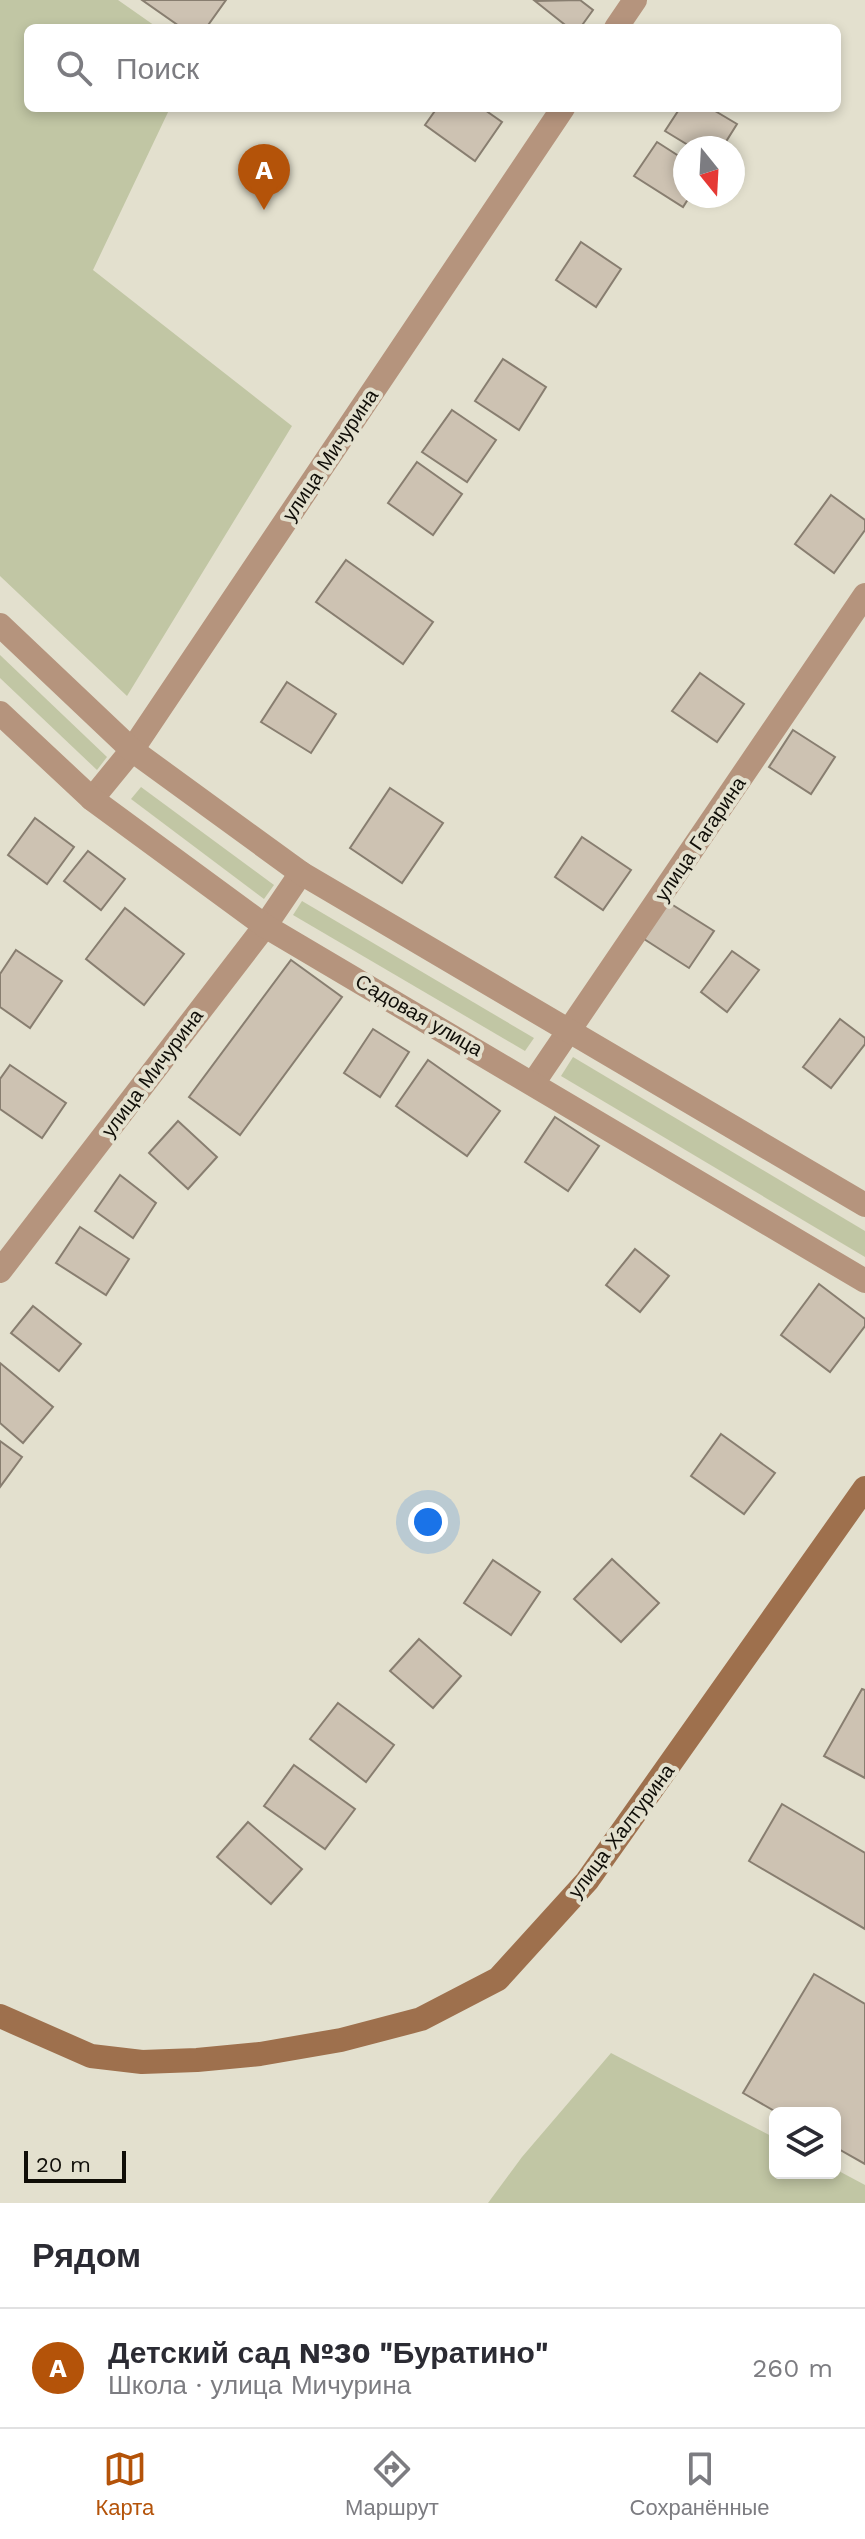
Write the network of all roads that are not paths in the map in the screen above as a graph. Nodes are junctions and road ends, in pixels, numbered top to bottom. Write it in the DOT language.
graph roads {
  1 [pos="635,0"];
  2 [pos="619,24"];
  3 [pos="560,112"];
  4 [pos="865,595"];
  5 [pos="0,625"];
  6 [pos="0,713"];
  7 [pos="132,750"];
  8 [pos="92,799"];
  9 [pos="301,873"];
  10 [pos="265,926"];
  11 [pos="570,1032"];
  12 [pos="534,1082"];
  13 [pos="865,1205"];
  14 [pos="0,1271"];
  15 [pos="865,1281"];
  16 [pos="865,1488"];
  17 [pos="0,2016"];
  1 -- 2 [label="street"];
  3 -- 7 [label="street, улица Мичурина"];
  4 -- 11 [label="street, улица Гагарина"];
  5 -- 7 [label="street"];
  6 -- 8 [label="street, Садовая улица"];
  7 -- 8 [label="street, улица Мичурина"];
  7 -- 9 [label="street"];
  8 -- 10 [label="street, Садовая улица"];
  9 -- 10 [label="street, улица Мичурина"];
  9 -- 11 [label="street"];
  10 -- 12 [label="street, Садовая улица"];
  10 -- 14 [label="street, улица Мичурина"];
  11 -- 12 [label="street, улица Гагарина"];
  11 -- 13 [label="street"];
  12 -- 15 [label="street, Садовая улица"];
  16 -- 17 [label="main road, улица Халтурина"];
}
